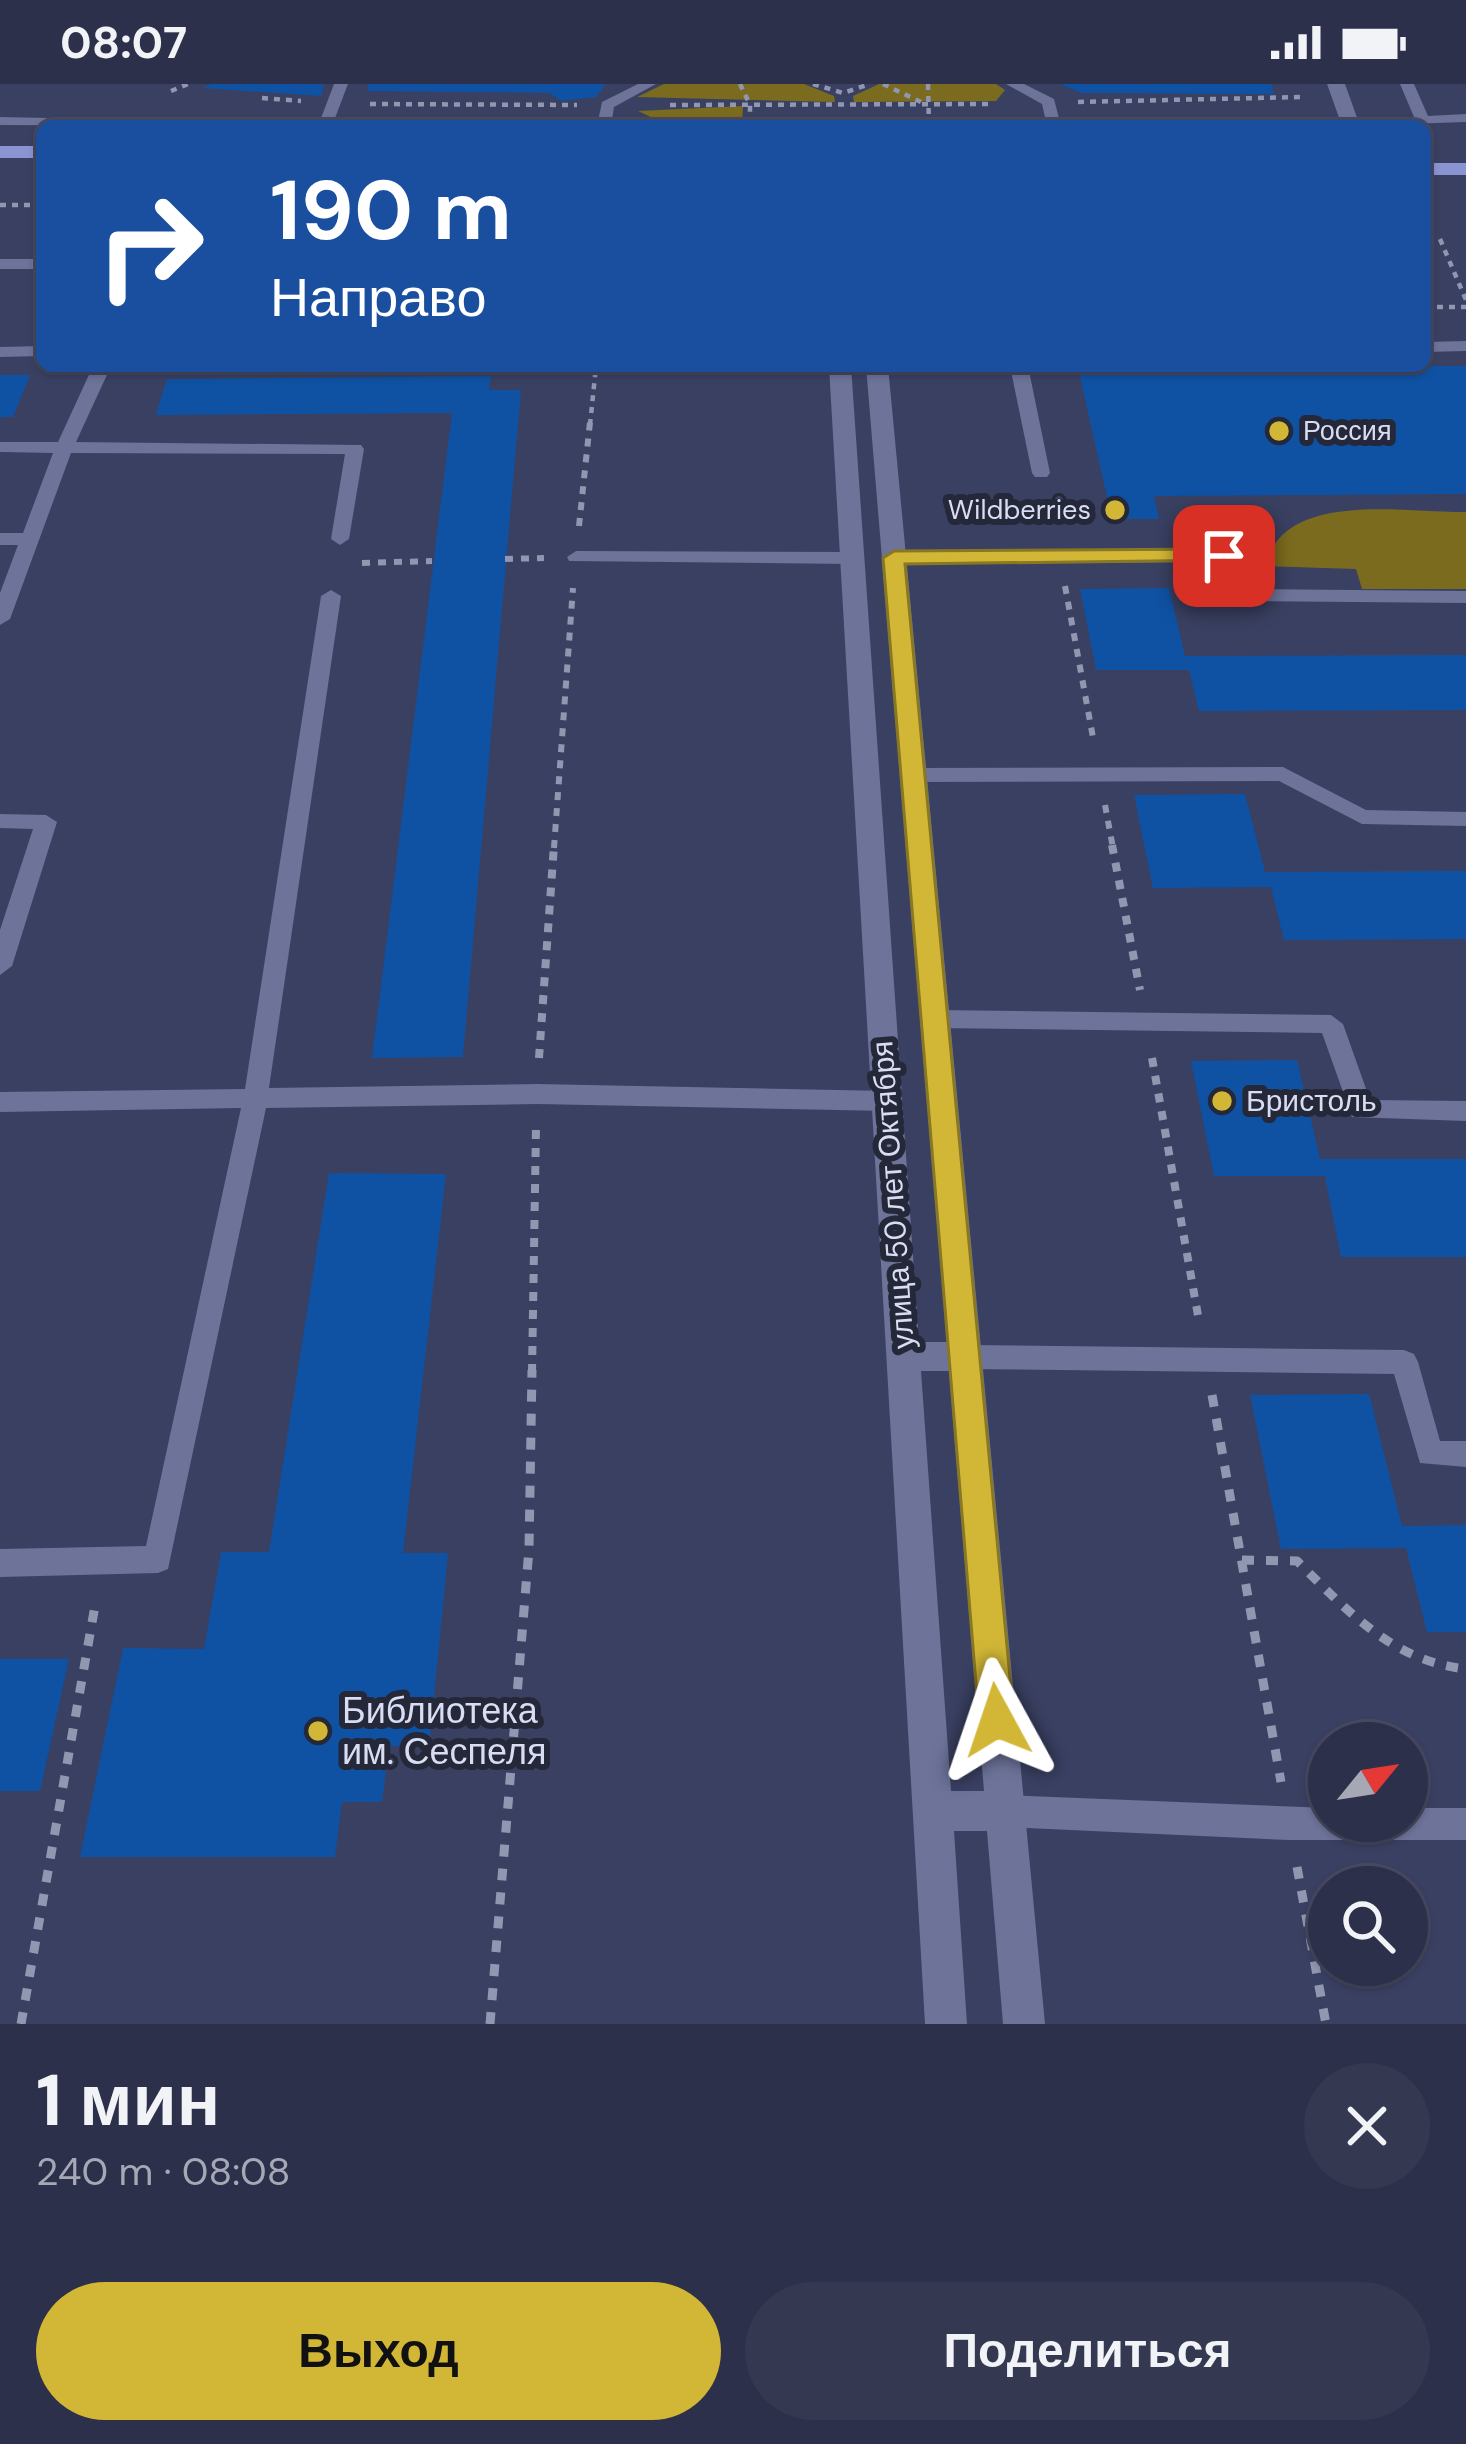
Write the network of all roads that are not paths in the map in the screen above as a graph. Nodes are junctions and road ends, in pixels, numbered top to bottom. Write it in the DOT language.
graph roads {
  1 [pos="341,84"];
  2 [pos="650,84"];
  3 [pos="1013,84"];
  4 [pos="1407,84"];
  5 [pos="1338,90"];
  6 [pos="1422,118"];
  7 [pos="1466,118"];
  8 [pos="328,120"];
  9 [pos="605,120"];
  10 [pos="1053,120"];
  11 [pos="1350,120"];
  12 [pos="1404,120"];
  13 [pos="0,122"];
  14 [pos="36,123"];
  15 [pos="0,152"];
  16 [pos="36,152"];
  17 [pos="1431,154"];
  18 [pos="1466,154"];
  19 [pos="0,167"];
  20 [pos="36,167"];
  21 [pos="1431,169"];
  22 [pos="1466,169"];
  23 [pos="0,264"];
  24 [pos="36,264"];
  25 [pos="1466,346"];
  26 [pos="1431,347"];
  27 [pos="36,351"];
  28 [pos="0,352"];
  29 [pos="99,372"];
  30 [pos="840,372"];
  31 [pos="878,372"];
  32 [pos="1020,372"];
  33 [pos="0,448"];
  34 [pos="64,448"];
  35 [pos="1041,473"];
  36 [pos="0,539"];
  37 [pos="31,539"];
  38 [pos="340,539"];
  39 [pos="576,557"];
  40 [pos="852,558"];
  41 [pos="894,558"];
  42 [pos="331,596"];
  43 [pos="1466,597"];
  44 [pos="0,619"];
  45 [pos="866,775"];
  46 [pos="913,775"];
  47 [pos="1466,819"];
  48 [pos="0,821"];
  49 [pos="0,966"];
  50 [pos="934,1019"];
  51 [pos="881,1020"];
  52 [pos="887,1101"];
  53 [pos="0,1102"];
  54 [pos="255,1102"];
  55 [pos="942,1102"];
  56 [pos="1466,1111"];
  57 [pos="903,1356"];
  58 [pos="965,1357"];
  59 [pos="1466,1454"];
  60 [pos="0,1563"];
  61 [pos="932,1811"];
  62 [pos="1005,1811"];
  63 [pos="1466,1824"];
  64 [pos="946,2024"];
  65 [pos="1024,2024"];
  1 -- 8 [label="lane"];
  2 -- 9 [label="lane"];
  3 -- 10 [label="lane"];
  4 -- 6 [label="lane"];
  5 -- 11 [label="street"];
  6 -- 7 [label="lane"];
  6 -- 12 [label="lane"];
  13 -- 14 [label="lane"];
  15 -- 16 [label="main road"];
  17 -- 18 [label="main road"];
  19 -- 20 [label="main road"];
  21 -- 22 [label="main road"];
  23 -- 24 [label="lane"];
  25 -- 26 [label="lane"];
  27 -- 28 [label="lane"];
  29 -- 34 [label="lane"];
  30 -- 40 [label="street, улица 50 лет Октября"];
  31 -- 41 [label="street, улица 50 лет Октября"];
  32 -- 35 [label="lane"];
  33 -- 34 [label="lane"];
  34 -- 37 [label="lane"];
  34 -- 38 [label="lane"];
  36 -- 37 [label="lane"];
  37 -- 44 [label="lane"];
  39 -- 40 [label="lane"];
  40 -- 41 [label="street"];
  40 -- 45 [label="street, улица 50 лет Октября"];
  41 -- 43 [label="lane"];
  41 -- 46 [label="street, улица 50 лет Октября"];
  42 -- 54 [label="lane"];
  45 -- 46 [label="street"];
  45 -- 51 [label="street, улица 50 лет Октября"];
  46 -- 47 [label="lane"];
  46 -- 50 [label="street, улица 50 лет Октября"];
  48 -- 49 [label="lane"];
  50 -- 51 [label="street"];
  50 -- 55 [label="street, улица 50 лет Октября"];
  50 -- 56 [label="lane"];
  51 -- 52 [label="street, улица 50 лет Октября"];
  52 -- 54 [label="lane"];
  52 -- 55 [label="street"];
  52 -- 57 [label="street, улица 50 лет Октября"];
  53 -- 54 [label="lane"];
  54 -- 60 [label="lane"];
  55 -- 58 [label="street, улица 50 лет Октября"];
  57 -- 58 [label="street"];
  57 -- 61 [label="street, улица 50 лет Октября"];
  58 -- 59 [label="lane"];
  58 -- 62 [label="street, улица 50 лет Октября"];
  61 -- 62 [label="street"];
  61 -- 64 [label="street, улица 50 лет Октября"];
  62 -- 63 [label="lane"];
  62 -- 65 [label="street, улица 50 лет Октября"];
}
